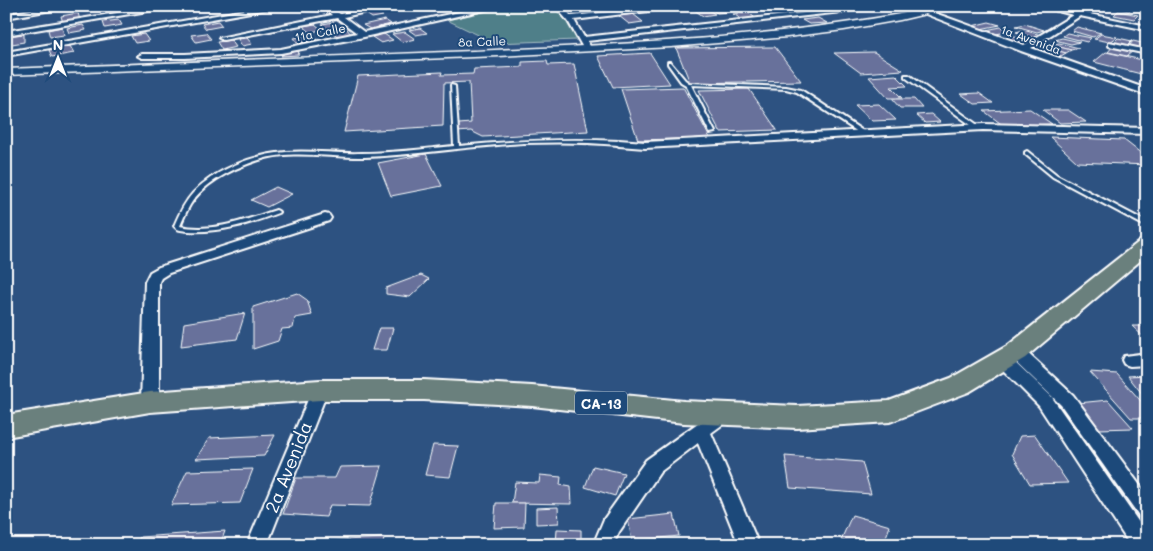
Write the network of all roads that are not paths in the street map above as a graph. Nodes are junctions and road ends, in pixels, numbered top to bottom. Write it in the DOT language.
graph roads {
  1 [pos="71,6"];
  2 [pos="174,6"];
  3 [pos="281,6"];
  4 [pos="325,6"];
  5 [pos="390,6"];
  6 [pos="499,6"];
  7 [pos="558,6"];
  8 [pos="687,6"];
  9 [pos="891,6"];
  10 [pos="908,6"];
  11 [pos="956,6"];
  12 [pos="1042,6"];
  13 [pos="1091,6"];
  14 [pos="926,13"];
  15 [pos="1079,14"];
  16 [pos="6,16"];
  17 [pos="337,16"];
  18 [pos="569,18"];
  19 [pos="1147,28"];
  20 [pos="6,33"];
  21 [pos="364,35"];
  22 [pos="224,38"];
  23 [pos="585,44"];
  24 [pos="1112,44"];
  25 [pos="1024,49"];
  26 [pos="1147,52"];
  27 [pos="6,54"];
  28 [pos="142,56"];
  29 [pos="669,63"];
  30 [pos="6,72"];
  31 [pos="907,76"];
  32 [pos="688,84"];
  33 [pos="453,86"];
  34 [pos="1147,92"];
  35 [pos="977,127"];
  36 [pos="1147,131"];
  37 [pos="712,132"];
  38 [pos="863,133"];
  39 [pos="619,142"];
  40 [pos="456,146"];
  41 [pos="1027,153"];
  42 [pos="276,212"];
  43 [pos="325,218"];
  44 [pos="1147,225"];
  45 [pos="1147,245"];
  46 [pos="1010,356"];
  47 [pos="1147,359"];
  48 [pos="1130,360"];
  49 [pos="320,390"];
  50 [pos="150,402"];
  51 [pos="725,414"];
  52 [pos="6,426"];
  53 [pos="701,430"];
  54 [pos="1147,511"];
  55 [pos="257,545"];
  56 [pos="603,545"];
  57 [pos="749,545"];
  58 [pos="1142,545"];
  1 -- 16 [label="street"];
  2 -- 20 [label="street"];
  3 -- 27 [label="street"];
  4 -- 17 [label="street"];
  5 -- 17 [label="street"];
  6 -- 21 [label="street, 11a Calle"];
  7 -- 18 [label="street"];
  8 -- 18 [label="street"];
  9 -- 23 [label="street"];
  10 -- 14 [label="street, 1a Avenida"];
  11 -- 14 [label="street, 8a Calle"];
  12 -- 15 [label="street"];
  13 -- 15 [label="street"];
  14 -- 23 [label="street, 8a Calle"];
  14 -- 25 [label="street, 1a Avenida"];
  15 -- 19 [label="street"];
  15 -- 25 [label="street"];
  17 -- 21 [label="street"];
  17 -- 22 [label="street"];
  18 -- 23 [label="street"];
  21 -- 28 [label="street, 11a Calle"];
  23 -- 30 [label="street, 8a Calle"];
  24 -- 26 [label="street"];
  25 -- 34 [label="street, 1a Avenida"];
  29 -- 32 [label="lane"];
  31 -- 35 [label="lane"];
  32 -- 37 [label="lane"];
  32 -- 38 [label="lane"];
  33 -- 40 [label="lane"];
  35 -- 36 [label="street"];
  35 -- 38 [label="street"];
  38 -- 39 [label="street"];
  39 -- 40 [label="lane"];
  40 -- 42 [label="lane"];
  41 -- 44 [label="lane"];
  43 -- 50 [label="street"];
  45 -- 46 [label="main road, CA-13"];
  46 -- 51 [label="main road, CA-13"];
  46 -- 54 [label="street"];
  46 -- 58 [label="street"];
  47 -- 48 [label="street"];
  49 -- 50 [label="main road, CA-13"];
  49 -- 51 [label="main road, CA-13"];
  49 -- 55 [label="street, 2a Avenida"];
  50 -- 52 [label="main road, CA-13"];
  51 -- 53 [label="street"];
  53 -- 56 [label="street"];
  53 -- 57 [label="street"];
}
